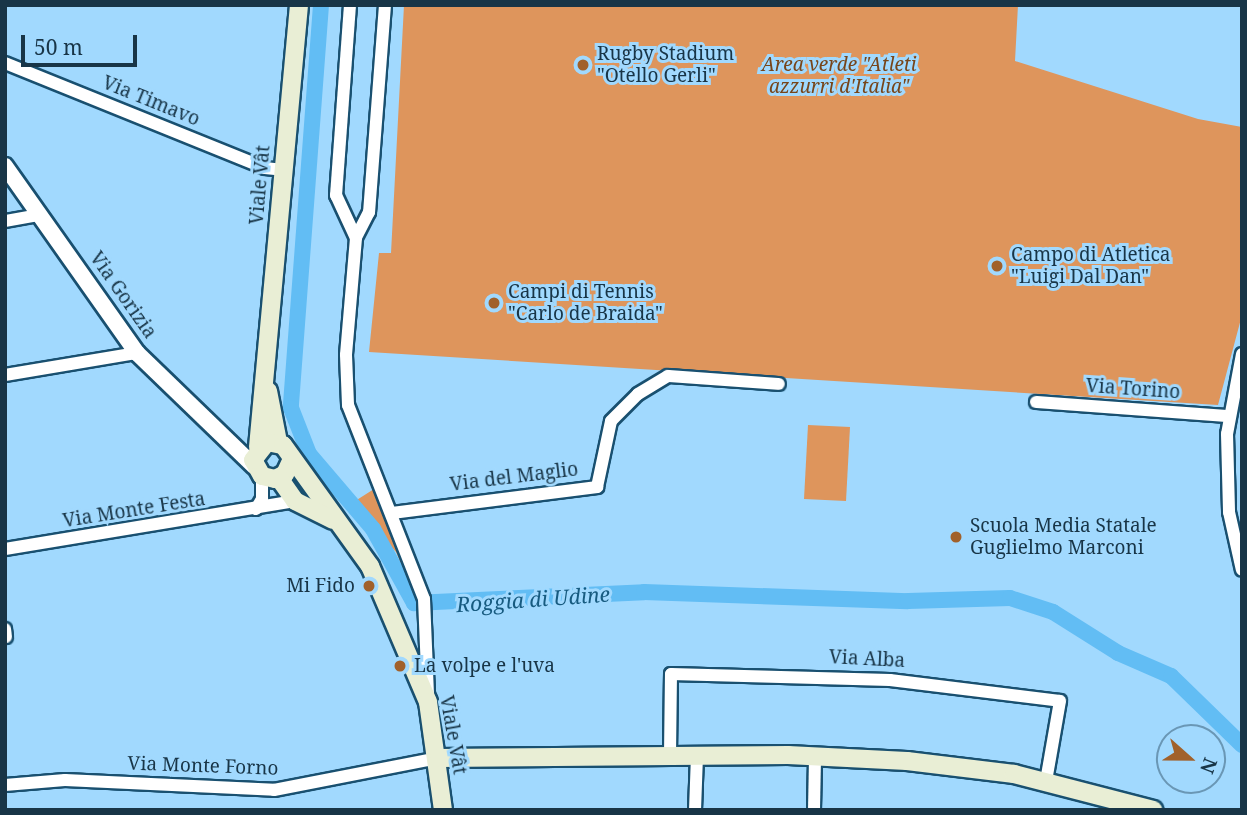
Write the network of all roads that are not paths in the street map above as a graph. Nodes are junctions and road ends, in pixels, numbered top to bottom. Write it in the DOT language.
graph roads {
  1 [pos="299,5"];
  2 [pos="350,5"];
  3 [pos="385,5"];
  4 [pos="5,63"];
  5 [pos="5,166"];
  6 [pos="283,170"];
  7 [pos="370,205"];
  8 [pos="343,211"];
  9 [pos="40,215"];
  10 [pos="5,221"];
  11 [pos="356,239"];
  12 [pos="137,353"];
  13 [pos="1242,354"];
  14 [pos="264,368"];
  15 [pos="5,375"];
  16 [pos="779,384"];
  17 [pos="1036,402"];
  18 [pos="1227,416"];
  19 [pos="278,442"];
  20 [pos="291,461"];
  21 [pos="262,463"];
  22 [pos="295,501"];
  23 [pos="262,508"];
  24 [pos="392,513"];
  25 [pos="336,522"];
  26 [pos="5,549"];
  27 [pos="1242,570"];
  28 [pos="5,629"];
  29 [pos="6,637"];
  30 [pos="428,702"];
  31 [pos="670,755"];
  32 [pos="697,755"];
  33 [pos="815,757"];
  34 [pos="439,758"];
  35 [pos="1046,781"];
  36 [pos="5,785"];
  37 [pos="443,810"];
  38 [pos="695,810"];
  39 [pos="814,810"];
  40 [pos="1153,810"];
  1 -- 6 [label="main road, Viale Vât"];
  2 -- 8 [label="street"];
  3 -- 7 [label="street"];
  4 -- 6 [label="street, Via Timavo"];
  5 -- 9 [label="street, Via Gorizia"];
  6 -- 14 [label="main road, Viale Vât"];
  7 -- 8 [label="street"];
  7 -- 11 [label="street"];
  8 -- 11 [label="street"];
  9 -- 10 [label="street"];
  9 -- 12 [label="street, Via Gorizia"];
  11 -- 24 [label="street"];
  12 -- 15 [label="street"];
  12 -- 21 [label="street, Via Gorizia"];
  13 -- 18 [label="street"];
  14 -- 19 [label="main road, Viale Vât"];
  14 -- 21 [label="main road, Viale Vât"];
  16 -- 24 [label="street, Via del Maglio"];
  17 -- 18 [label="street, Via Torino"];
  18 -- 27 [label="street"];
  19 -- 20 [label="main road, Viale Vât"];
  19 -- 21 [label="main road"];
  20 -- 21 [label="main road"];
  20 -- 25 [label="main road, Viale Vât"];
  21 -- 22 [label="main road, Viale Vât"];
  21 -- 23 [label="street"];
  22 -- 23 [label="street, Via Monte Festa"];
  22 -- 25 [label="main road, Viale Vât"];
  23 -- 26 [label="street, Via Monte Festa"];
  24 -- 30 [label="street"];
  25 -- 30 [label="main road, Viale Vât"];
  28 -- 29 [label="street"];
  30 -- 34 [label="main road, Viale Vât"];
  31 -- 32 [label="main road"];
  31 -- 34 [label="main road"];
  31 -- 35 [label="street, Via Alba"];
  32 -- 33 [label="main road"];
  32 -- 38 [label="street"];
  33 -- 35 [label="main road"];
  33 -- 39 [label="street"];
  34 -- 36 [label="street, Via Monte Forno"];
  34 -- 37 [label="main road, Viale Vât"];
  35 -- 40 [label="main road"];
}
